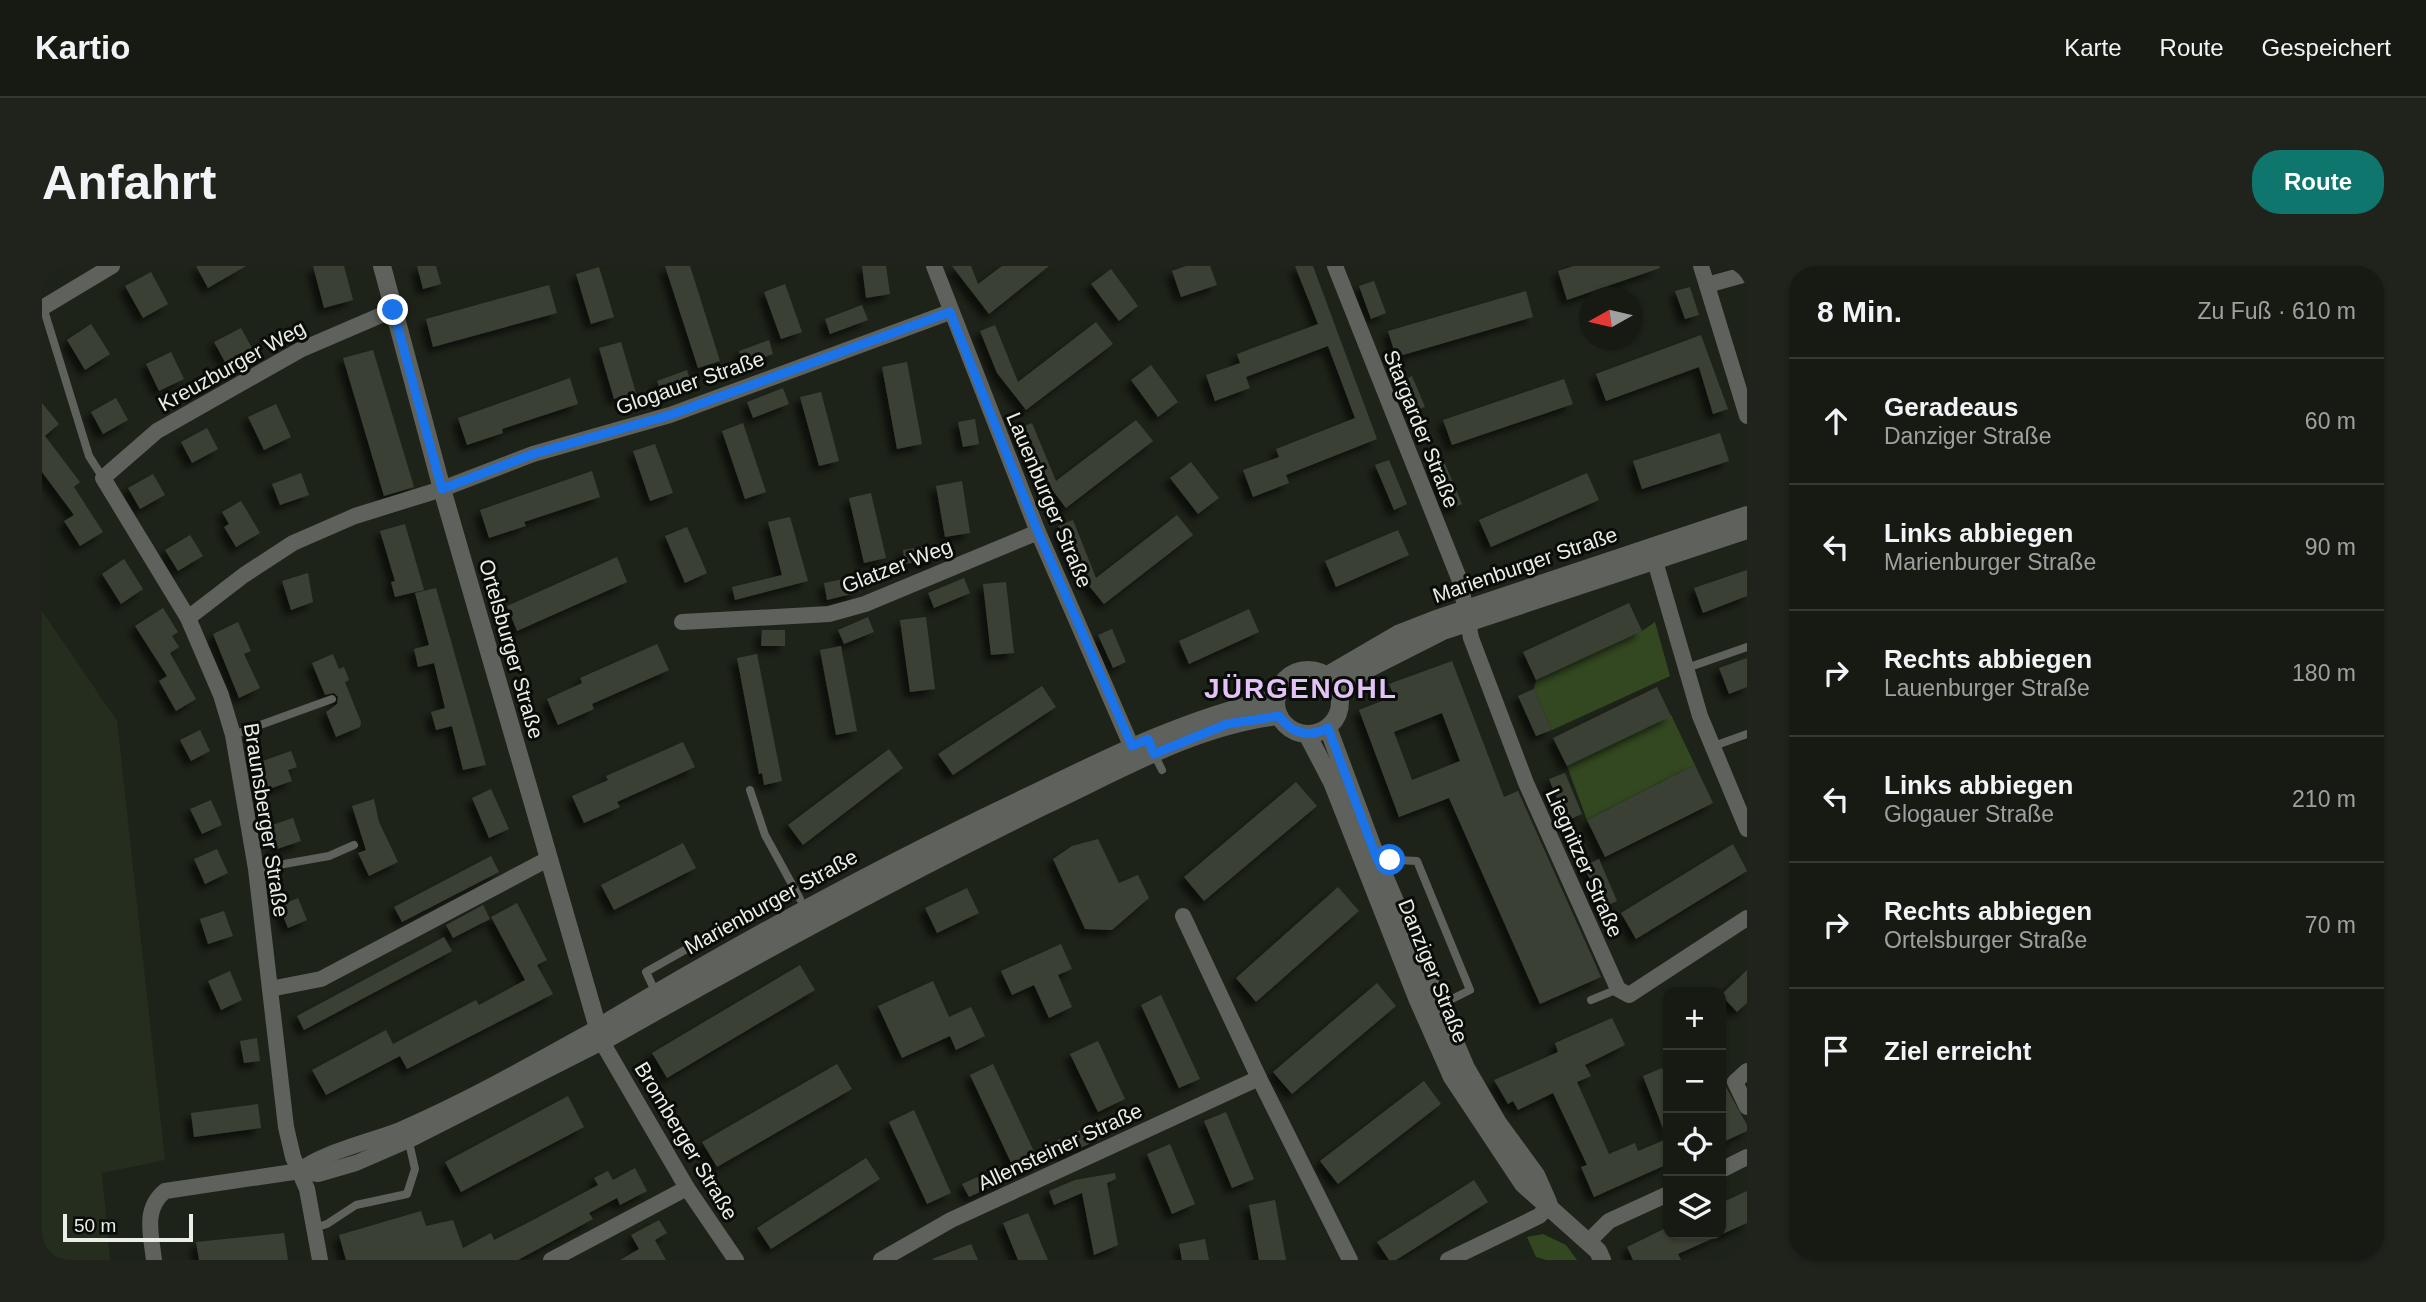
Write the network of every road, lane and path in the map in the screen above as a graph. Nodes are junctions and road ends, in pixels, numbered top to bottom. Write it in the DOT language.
graph roads {
  1 [pos="112,266"];
  2 [pos="382,266"];
  3 [pos="934,266"];
  4 [pos="1335,266"];
  5 [pos="1701,266"];
  6 [pos="1747,274"];
  7 [pos="1706,285"];
  8 [pos="42,308"];
  9 [pos="393,310"];
  10 [pos="950,312"];
  11 [pos="1747,416"];
  12 [pos="103,478"];
  13 [pos="442,489"];
  14 [pos="1747,514"];
  15 [pos="1747,530"];
  16 [pos="1038,532"];
  17 [pos="1652,552"];
  18 [pos="1467,617"];
  19 [pos="188,618"];
  20 [pos="682,622"];
  21 [pos="1747,647"];
  22 [pos="1684,669"];
  23 [pos="1332,683"];
  24 [pos="1276,698"];
  25 [pos="332,699"];
  26 [pos="1279,716"];
  27 [pos="1328,728"];
  28 [pos="1307,734"];
  29 [pos="1747,734"];
  30 [pos="233,735"];
  31 [pos="1711,747"];
  32 [pos="1147,754"];
  33 [pos="750,790"];
  34 [pos="1746,823"];
  35 [pos="354,845"];
  36 [pos="548,859"];
  37 [pos="1377,859"];
  38 [pos="256,869"];
  39 [pos="806,909"];
  40 [pos="1183,916"];
  41 [pos="1747,918"];
  42 [pos="270,989"];
  43 [pos="1618,989"];
  44 [pos="1417,999"];
  45 [pos="1591,1000"];
  46 [pos="1438,1006"];
  47 [pos="600,1035"];
  48 [pos="1747,1072"];
  49 [pos="1259,1079"];
  50 [pos="1747,1107"];
  51 [pos="407,1134"];
  52 [pos="1747,1157"];
  53 [pos="1726,1168"];
  54 [pos="300,1171"];
  55 [pos="687,1188"];
  56 [pos="1663,1196"];
  57 [pos="1550,1205"];
  58 [pos="314,1228"];
  59 [pos="1588,1242"];
  60 [pos="154,1260"];
  61 [pos="320,1260"];
  62 [pos="551,1260"];
  63 [pos="736,1260"];
  64 [pos="881,1260"];
  65 [pos="1350,1260"];
  66 [pos="1448,1260"];
  67 [pos="1602,1260"];
  1 -- 8 [label="street"];
  2 -- 9 [label="street, Ortelsburger Straße"];
  3 -- 10 [label="street, Lauenburger Straße"];
  4 -- 18 [label="street, Stargarder Straße"];
  5 -- 7 [label="street"];
  6 -- 7 [label="street"];
  7 -- 11 [label="street"];
  8 -- 12 [label="lane"];
  9 -- 12 [label="street, Kreuzburger Weg"];
  9 -- 13 [label="street, Ortelsburger Straße"];
  10 -- 13 [label="street, Glogauer Straße"];
  10 -- 16 [label="street, Lauenburger Straße"];
  12 -- 19 [label="street"];
  13 -- 19 [label="street"];
  13 -- 36 [label="street, Ortelsburger Straße"];
  14 -- 17 [label="street, Marienburger Straße"];
  15 -- 17 [label="street, Marienburger Straße"];
  16 -- 20 [label="street, Glatzer Weg"];
  16 -- 32 [label="street, Lauenburger Straße"];
  17 -- 18 [label="street, Marienburger Straße"];
  17 -- 22 [label="street"];
  18 -- 23 [label="street, Marienburger Straße"];
  18 -- 43 [label="street, Liegnitzer Straße"];
  19 -- 30 [label="street, Braunsberger Straße"];
  21 -- 22 [label="lane"];
  22 -- 31 [label="street"];
  23 -- 24 [label="street"];
  23 -- 27 [label="street"];
  24 -- 26 [label="street"];
  24 -- 32 [label="street, Marienburger Straße"];
  25 -- 30 [label="lane"];
  26 -- 28 [label="street"];
  26 -- 32 [label="street, Marienburger Straße"];
  27 -- 28 [label="street"];
  27 -- 37 [label="street, Danziger Straße"];
  28 -- 44 [label="street, Danziger Straße"];
  29 -- 31 [label="lane"];
  30 -- 38 [label="street, Braunsberger Straße"];
  31 -- 34 [label="street"];
  32 -- 39 [label="street, Marienburger Straße"];
  33 -- 39 [label="lane"];
  35 -- 38 [label="lane"];
  36 -- 42 [label="street"];
  36 -- 47 [label="street, Ortelsburger Straße"];
  37 -- 46 [label="street, Danziger Straße"];
  37 -- 46 [label="lane"];
  38 -- 42 [label="street, Braunsberger Straße"];
  39 -- 47 [label="street, Marienburger Straße"];
  39 -- 47 [label="street, Marienburger Straße"];
  40 -- 49 [label="street"];
  41 -- 43 [label="street"];
  42 -- 54 [label="street, Braunsberger Straße"];
  43 -- 45 [label="lane"];
  44 -- 46 [label="lane"];
  44 -- 57 [label="street, Danziger Straße"];
  46 -- 57 [label="street, Danziger Straße"];
  47 -- 51 [label="street, Marienburger Straße"];
  47 -- 55 [label="street, Bromberger Straße"];
  48 -- 50 [label="street"];
  49 -- 64 [label="street, Allensteiner Straße"];
  49 -- 65 [label="street"];
  51 -- 54 [label="street, Marienburger Straße"];
  51 -- 58 [label="lane"];
  52 -- 53 [label="street"];
  54 -- 58 [label="street, Braunsberger Straße"];
  54 -- 60 [label="street, Marienburger Straße"];
  55 -- 62 [label="street"];
  55 -- 63 [label="street, Bromberger Straße"];
  56 -- 59 [label="street"];
  57 -- 59 [label="street, Danziger Straße"];
  57 -- 66 [label="street"];
  58 -- 61 [label="street, Braunsberger Straße"];
  59 -- 67 [label="street, Danziger Straße"];
}
